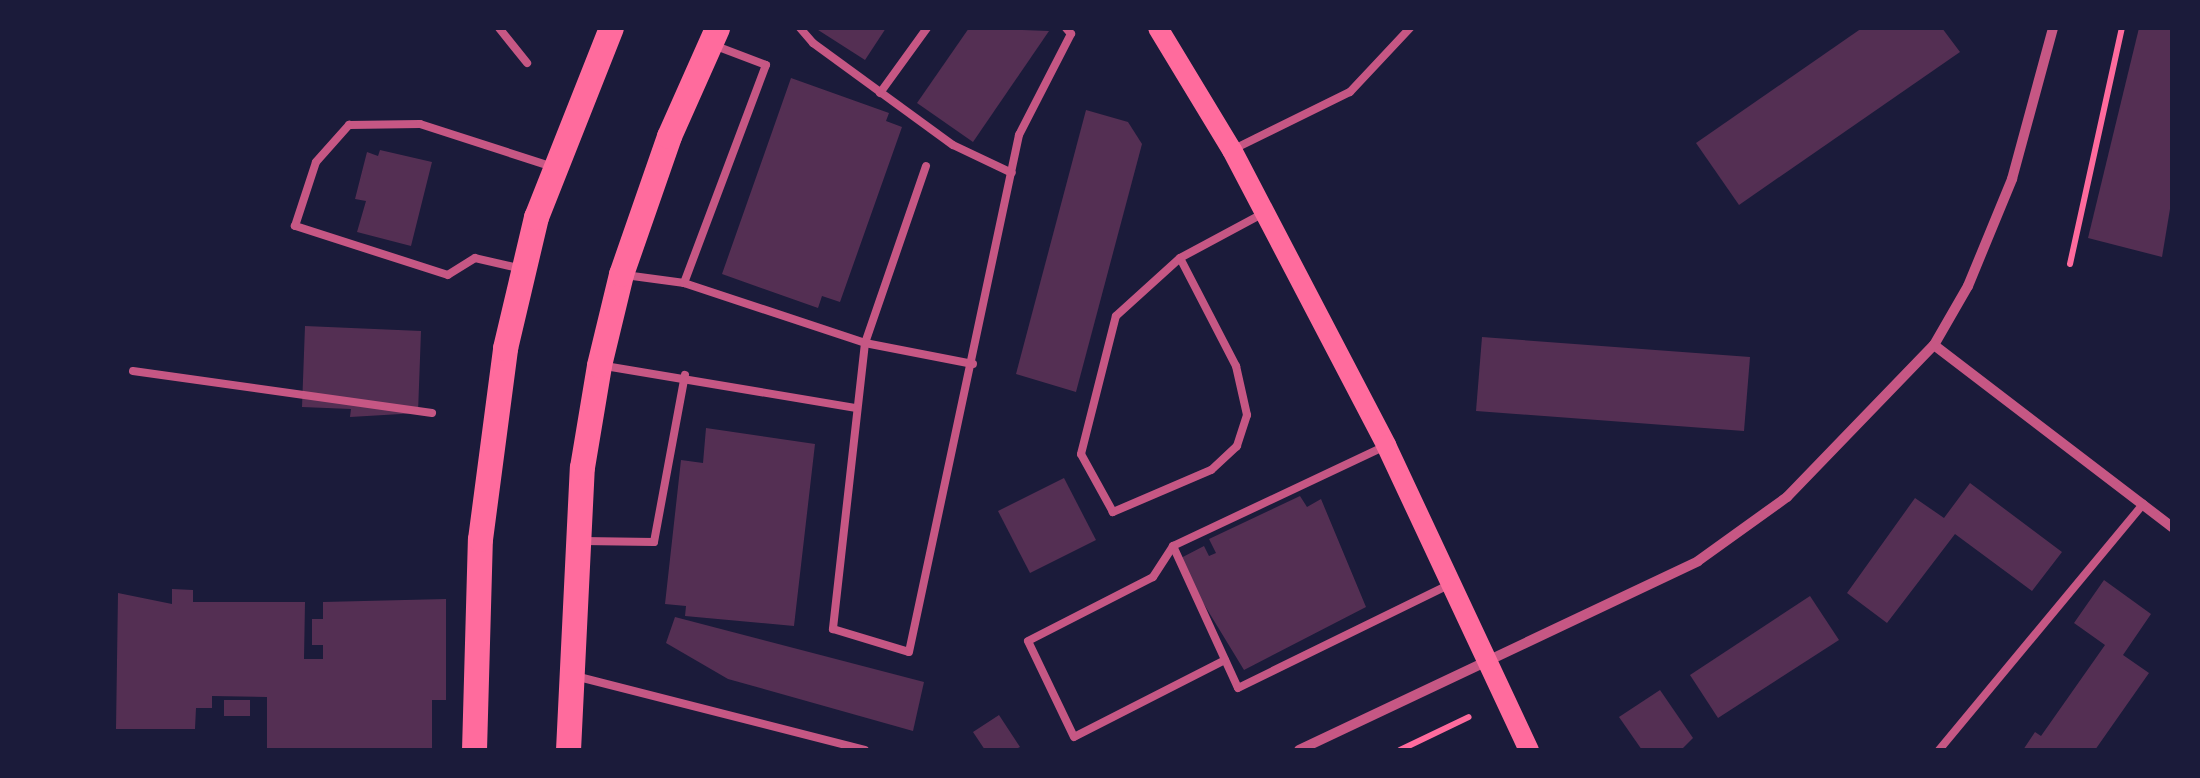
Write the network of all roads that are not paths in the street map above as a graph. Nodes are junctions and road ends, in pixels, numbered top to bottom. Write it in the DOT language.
graph roads {
  1 [pos="500,28"];
  2 [pos="610,28"];
  3 [pos="800,28"];
  4 [pos="927,28"];
  5 [pos="1066,28"];
  6 [pos="1158,28"];
  7 [pos="1410,28"];
  8 [pos="2053,28"];
  9 [pos="713,36"];
  10 [pos="527,64"];
  11 [pos="880,93"];
  12 [pos="1232,150"];
  13 [pos="926,166"];
  14 [pos="554,167"];
  15 [pos="1012,172"];
  16 [pos="1264,213"];
  17 [pos="1180,258"];
  18 [pos="521,269"];
  19 [pos="621,274"];
  20 [pos="684,283"];
  21 [pos="865,343"];
  22 [pos="1934,345"];
  23 [pos="973,364"];
  24 [pos="599,365"];
  25 [pos="133,372"];
  26 [pos="685,375"];
  27 [pos="858,408"];
  28 [pos="432,413"];
  29 [pos="1386,445"];
  30 [pos="2142,504"];
  31 [pos="2172,527"];
  32 [pos="576,541"];
  33 [pos="1173,546"];
  34 [pos="1452,583"];
  35 [pos="1486,656"];
  36 [pos="1225,660"];
  37 [pos="570,675"];
  38 [pos="474,750"];
  39 [pos="568,750"];
  40 [pos="865,750"];
  41 [pos="1299,750"];
  42 [pos="1529,750"];
  43 [pos="1939,750"];
  1 -- 10 [label="lane"];
  2 -- 14 [label="main road"];
  3 -- 11 [label="lane"];
  4 -- 11 [label="lane"];
  5 -- 15 [label="lane"];
  6 -- 12 [label="main road"];
  7 -- 12 [label="lane"];
  8 -- 22 [label="street"];
  9 -- 19 [label="main road"];
  9 -- 20 [label="lane"];
  11 -- 15 [label="lane"];
  12 -- 16 [label="main road"];
  13 -- 21 [label="lane"];
  14 -- 18 [label="main road"];
  14 -- 18 [label="lane"];
  15 -- 23 [label="lane"];
  16 -- 17 [label="lane"];
  16 -- 29 [label="main road"];
  17 -- 17 [label="lane"];
  18 -- 38 [label="main road"];
  19 -- 20 [label="lane"];
  19 -- 24 [label="main road"];
  20 -- 21 [label="lane"];
  21 -- 23 [label="lane"];
  21 -- 27 [label="lane"];
  22 -- 30 [label="street"];
  22 -- 35 [label="street"];
  23 -- 27 [label="lane"];
  24 -- 26 [label="lane"];
  24 -- 32 [label="main road"];
  25 -- 28 [label="lane"];
  26 -- 27 [label="lane"];
  26 -- 32 [label="lane"];
  29 -- 33 [label="lane"];
  29 -- 34 [label="main road"];
  30 -- 31 [label="street"];
  30 -- 43 [label="lane"];
  32 -- 37 [label="main road"];
  33 -- 36 [label="lane"];
  33 -- 36 [label="lane"];
  34 -- 35 [label="main road"];
  34 -- 36 [label="lane"];
  35 -- 41 [label="street"];
  35 -- 42 [label="main road"];
  37 -- 39 [label="main road"];
  37 -- 40 [label="lane"];
}
